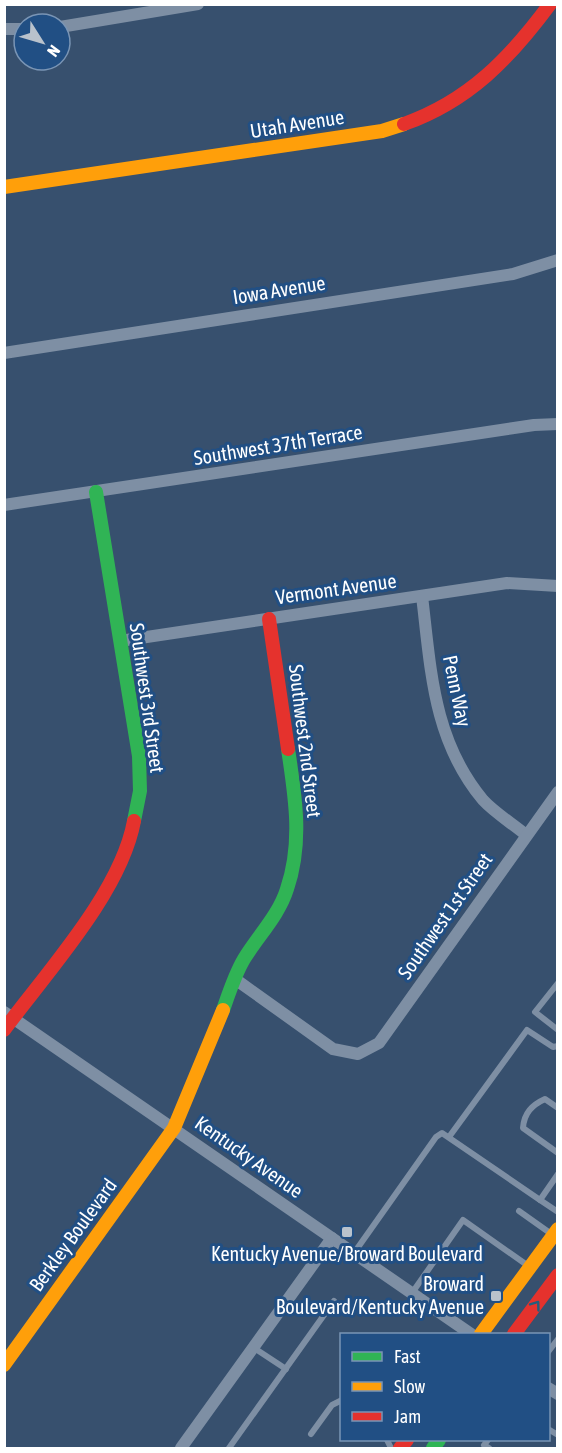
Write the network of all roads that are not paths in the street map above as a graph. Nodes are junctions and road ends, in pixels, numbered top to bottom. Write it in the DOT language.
graph roads {
  1 [pos="198,4"];
  2 [pos="550,4"];
  3 [pos="72,25"];
  4 [pos="4,187"];
  5 [pos="558,260"];
  6 [pos="4,353"];
  7 [pos="558,424"];
  8 [pos="96,492"];
  9 [pos="4,505"];
  10 [pos="558,586"];
  11 [pos="422,596"];
  12 [pos="269,619"];
  13 [pos="120,641"];
  14 [pos="558,792"];
  15 [pos="526,835"];
  16 [pos="236,979"];
  17 [pos="558,982"];
  18 [pos="9,1015"];
  19 [pos="4,1030"];
  20 [pos="558,1030"];
  21 [pos="558,1046"];
  22 [pos="558,1108"];
  23 [pos="174,1128"];
  24 [pos="449,1137"];
  25 [pos="558,1153"];
  26 [pos="558,1174"];
  27 [pos="540,1200"];
  28 [pos="519,1211"];
  29 [pos="558,1212"];
  30 [pos="555,1232"];
  31 [pos="332,1238"];
  32 [pos="354,1253"];
  33 [pos="530,1267"];
  34 [pos="558,1275"];
  35 [pos="411,1293"];
  36 [pos="334,1301"];
  37 [pos="468,1333"];
  38 [pos="483,1333"];
  39 [pos="515,1333"];
  40 [pos="254,1348"];
  41 [pos="4,1365"];
  42 [pos="285,1369"];
  43 [pos="340,1401"];
  44 [pos="311,1434"];
  45 [pos="182,1449"];
  46 [pos="229,1449"];
  1 -- 3 [label="street"];
  2 -- 4 [label="street, Utah Avenue"];
  5 -- 6 [label="street, Iowa Avenue"];
  7 -- 8 [label="street, Southwest 37th Terrace"];
  8 -- 9 [label="street, Southwest 37th Terrace"];
  8 -- 13 [label="street, Southwest 3rd Street"];
  10 -- 11 [label="street, Vermont Avenue"];
  11 -- 12 [label="street, Vermont Avenue"];
  11 -- 15 [label="street, Penn Way"];
  12 -- 13 [label="street, Vermont Avenue"];
  12 -- 16 [label="street, Southwest 2nd Street"];
  13 -- 18 [label="street, Southwest 3rd Street"];
  14 -- 15 [label="street, Southwest 1st Street"];
  15 -- 16 [label="street, Southwest 1st Street"];
  16 -- 23 [label="street, Southwest 2nd Street"];
  17 -- 20 [label="lane"];
  18 -- 19 [label="street, Southwest 3rd Street"];
  18 -- 23 [label="street, Kentucky Avenue"];
  21 -- 24 [label="lane"];
  22 -- 25 [label="lane"];
  23 -- 31 [label="street, Kentucky Avenue"];
  23 -- 41 [label="street, Berkley Boulevard"];
  24 -- 27 [label="lane"];
  24 -- 32 [label="lane"];
  26 -- 27 [label="lane"];
  27 -- 29 [label="lane"];
  28 -- 30 [label="lane"];
  30 -- 33 [label="street"];
  31 -- 32 [label="street, Kentucky Avenue"];
  31 -- 40 [label="street"];
  32 -- 35 [label="street, Kentucky Avenue"];
  33 -- 35 [label="lane"];
  33 -- 38 [label="street"];
  39 -- 34 [label="street, one-way"];
  35 -- 37 [label="street, Kentucky Avenue"];
  36 -- 42 [label="lane"];
  40 -- 42 [label="lane"];
  40 -- 45 [label="street"];
  42 -- 46 [label="lane"];
  43 -- 44 [label="lane"];
}
